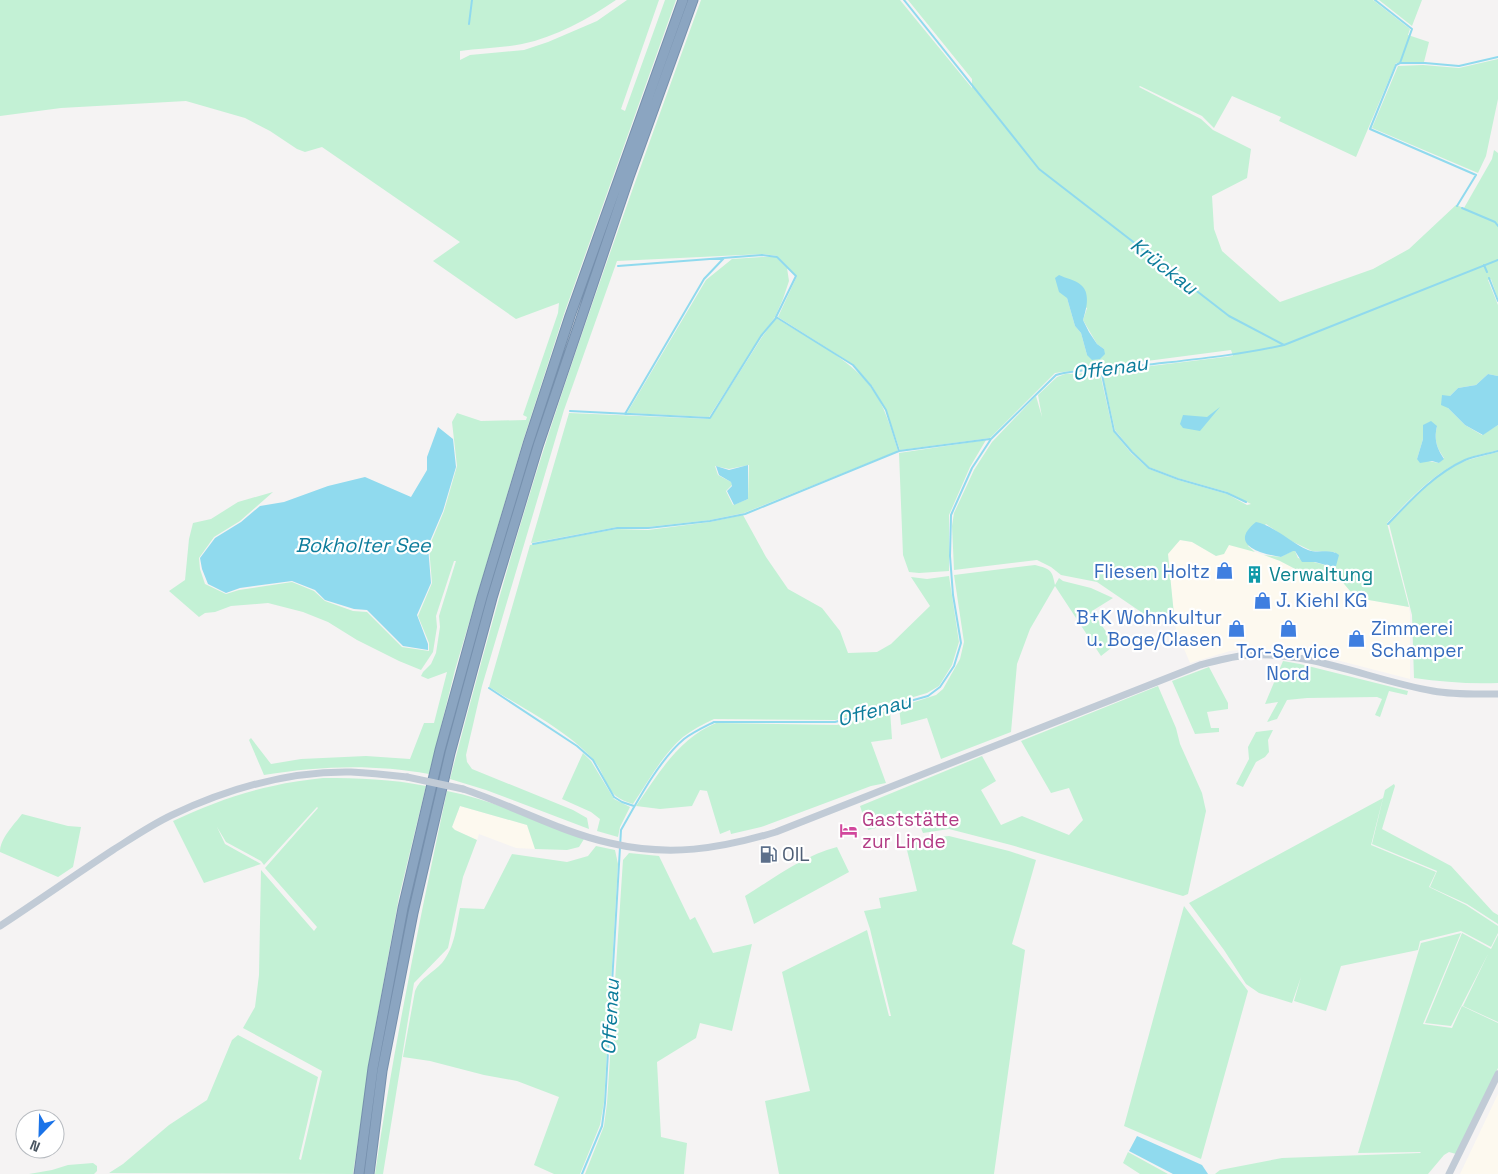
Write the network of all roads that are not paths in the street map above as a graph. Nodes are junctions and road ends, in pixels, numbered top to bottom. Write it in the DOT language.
graph roads {
  1 [pos="682,0"];
  2 [pos="693,0"];
  3 [pos="1498,694"];
  4 [pos="0,926"];
  5 [pos="1498,1074"];
  6 [pos="359,1174"];
  7 [pos="369,1174"];
  8 [pos="1449,1174"];
  1 -- 6 [label="highway"];
  2 -- 7 [label="highway"];
  3 -- 4 [label="main road, bridge"];
  5 -- 8 [label="main road"];
}
